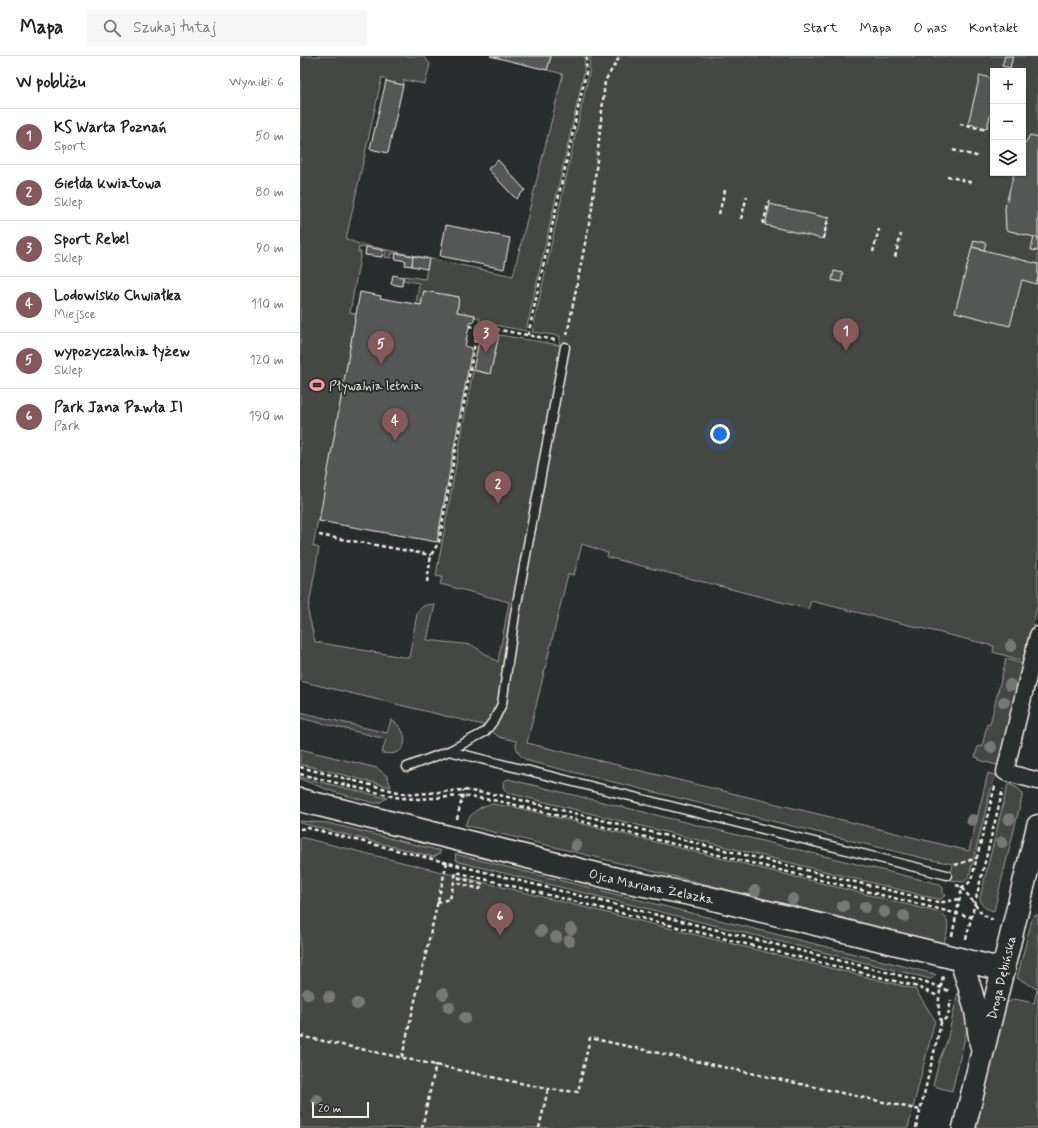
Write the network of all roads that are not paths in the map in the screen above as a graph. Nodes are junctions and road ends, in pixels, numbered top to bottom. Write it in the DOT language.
graph roads {
  1 [pos="562,345"];
  2 [pos="1038,635"];
  3 [pos="449,751"];
  4 [pos="407,767"];
  5 [pos="1038,781"];
  6 [pos="300,800"];
  7 [pos="1038,826"];
  8 [pos="947,874"];
  9 [pos="954,958"];
  10 [pos="1004,970"];
  11 [pos="982,1055"];
  12 [pos="964,1128"];
  1 -- 3 [label="lane"];
  2 -- 5 [label="street"];
  3 -- 4 [label="lane"];
  3 -- 8 [label="lane"];
  6 -- 9 [label="street, Ojca Mariana Żelazka"];
  7 -- 10 [label="street, Droga Dębińska"];
  9 -- 10 [label="street, Ojca Mariana Żelazka"];
  9 -- 11 [label="street"];
  10 -- 11 [label="street, Droga Dębińska"];
  11 -- 12 [label="street, Droga Dębińska"];
}
